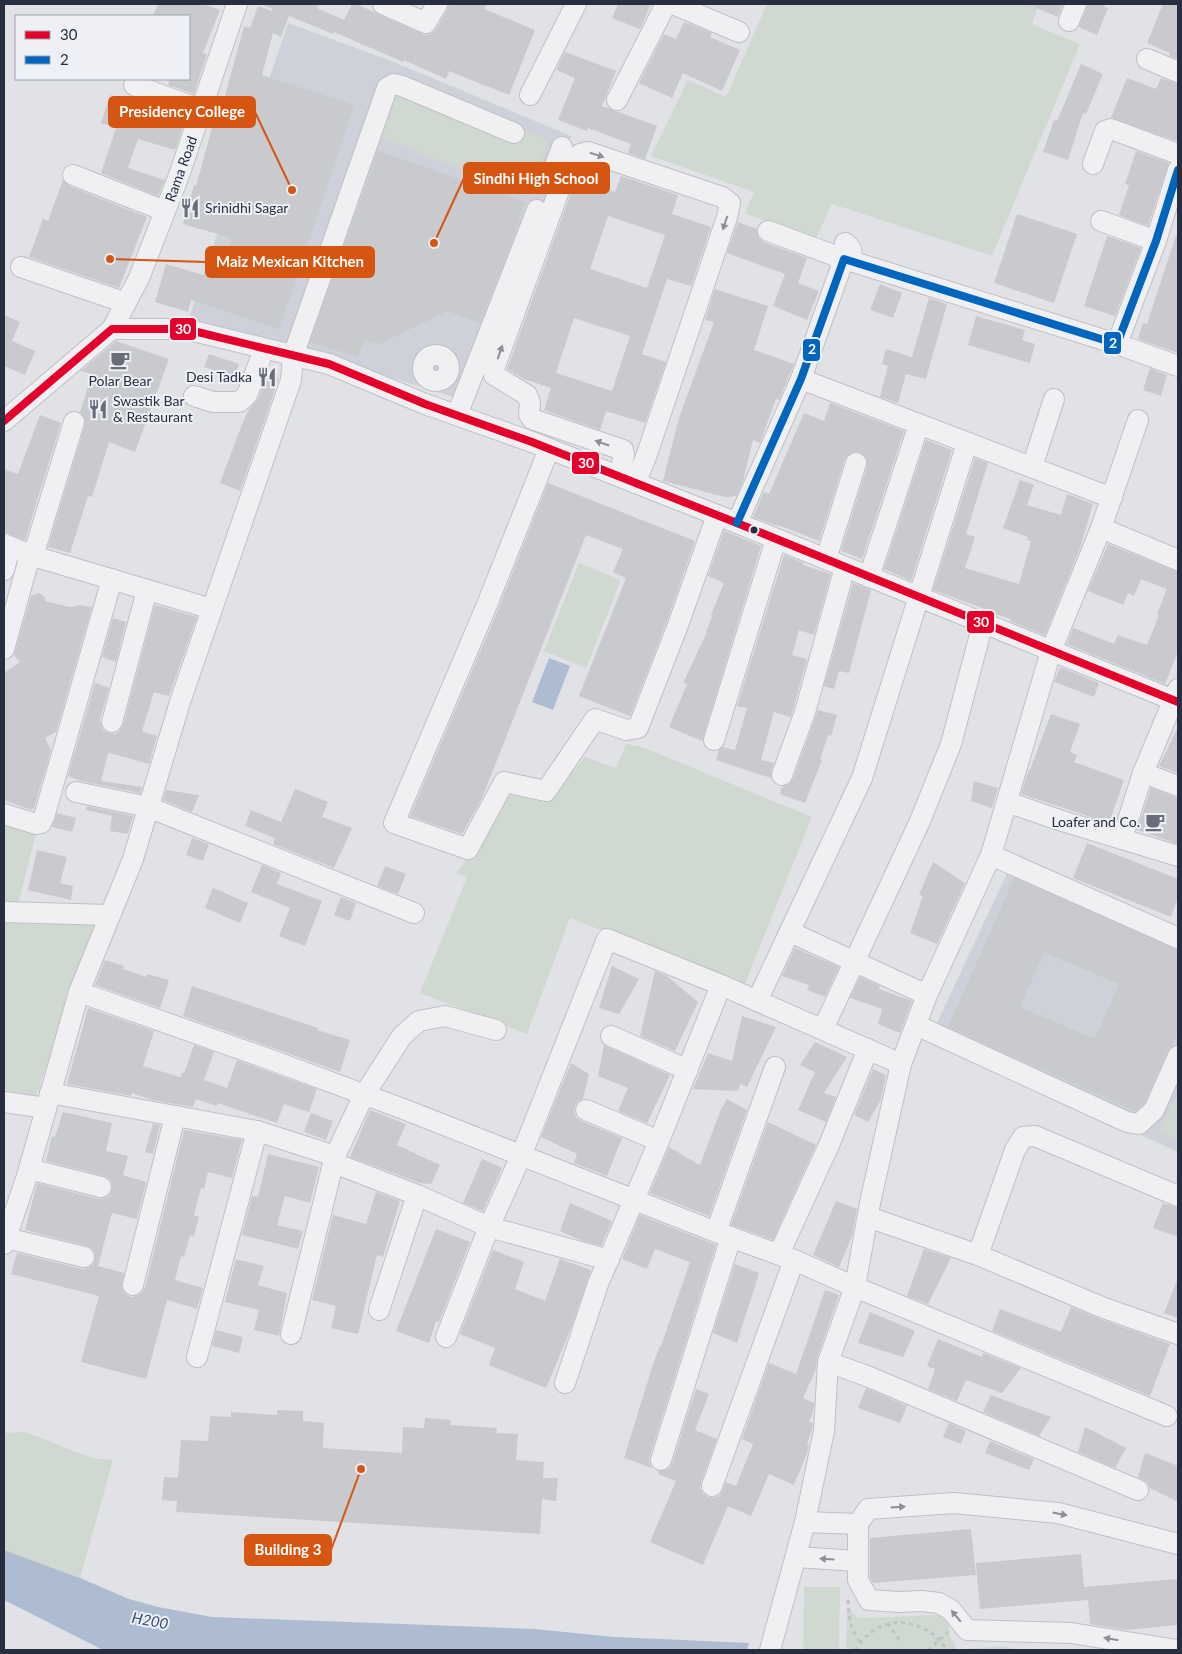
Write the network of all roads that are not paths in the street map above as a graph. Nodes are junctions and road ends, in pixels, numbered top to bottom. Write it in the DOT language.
graph roads {
  1 [pos="383,4"];
  2 [pos="437,4"];
  3 [pos="576,4"];
  4 [pos="666,4"];
  5 [pos="673,4"];
  6 [pos="234,5"];
  7 [pos="739,32"];
  8 [pos="1147,59"];
  9 [pos="1178,72"];
  10 [pos="134,85"];
  11 [pos="530,95"];
  12 [pos="617,100"];
  13 [pos="202,110"];
  14 [pos="359,130"];
  15 [pos="514,133"];
  16 [pos="562,147"];
  17 [pos="1178,154"];
  18 [pos="1092,164"];
  19 [pos="1178,170"];
  20 [pos="73,175"];
  21 [pos="1172,210"];
  22 [pos="165,211"];
  23 [pos="1101,221"];
  24 [pos="768,231"];
  25 [pos="1156,241"];
  26 [pos="846,254"];
  27 [pos="21,267"];
  28 [pos="126,303"];
  29 [pos="112,329"];
  30 [pos="1117,344"];
  31 [pos="279,353"];
  32 [pos="1178,366"];
  33 [pos="801,379"];
  34 [pos="432,380"];
  35 [pos="194,396"];
  36 [pos="1054,400"];
  37 [pos="425,404"];
  38 [pos="457,415"];
  39 [pos="1138,420"];
  40 [pos="4,421"];
  41 [pos="74,422"];
  42 [pos="919,424"];
  43 [pos="967,442"];
  44 [pos="548,449"];
  45 [pos="856,463"];
  46 [pos="1032,467"];
  47 [pos="627,479"];
  48 [pos="1112,498"];
  49 [pos="717,515"];
  50 [pos="737,523"];
  51 [pos="1101,528"];
  52 [pos="776,539"];
  53 [pos="7,546"];
  54 [pos="31,556"];
  55 [pos="826,559"];
  56 [pos="1178,560"];
  57 [pos="845,567"];
  58 [pos="4,570"];
  59 [pos="869,576"];
  60 [pos="112,579"];
  61 [pos="147,590"];
  62 [pos="918,596"];
  63 [pos="212,608"];
  64 [pos="983,623"];
  65 [pos="4,648"];
  66 [pos="1051,651"];
  67 [pos="1177,697"];
  68 [pos="112,722"];
  69 [pos="714,740"];
  70 [pos="1143,773"];
  71 [pos="782,775"];
  72 [pos="1178,786"];
  73 [pos="76,792"];
  74 [pos="1006,802"];
  75 [pos="148,806"];
  76 [pos="4,814"];
  77 [pos="1122,839"];
  78 [pos="991,855"];
  79 [pos="1178,856"];
  80 [pos="4,912"];
  81 [pos="414,913"];
  82 [pos="110,915"];
  83 [pos="790,932"];
  84 [pos="1178,938"];
  85 [pos="855,961"];
  86 [pos="721,985"];
  87 [pos="79,992"];
  88 [pos="927,995"];
  89 [pos="757,1001"];
  90 [pos="916,1025"];
  91 [pos="823,1029"];
  92 [pos="496,1030"];
  93 [pos="611,1036"];
  94 [pos="868,1048"];
  95 [pos="1178,1056"];
  96 [pos="901,1064"];
  97 [pos="776,1066"];
  98 [pos="688,1070"];
  99 [pos="364,1095"];
  100 [pos="48,1100"];
  101 [pos="4,1102"];
  102 [pos="586,1110"];
  103 [pos="175,1116"];
  104 [pos="257,1131"];
  105 [pos="659,1141"];
  106 [pos="521,1156"];
  107 [pos="334,1160"];
  108 [pos="29,1169"];
  109 [pos="101,1187"];
  110 [pos="417,1195"];
  111 [pos="1178,1196"];
  112 [pos="634,1200"];
  113 [pos="868,1218"];
  114 [pos="489,1227"];
  115 [pos="724,1235"];
  116 [pos="5,1241"];
  117 [pos="978,1255"];
  118 [pos="84,1257"];
  119 [pos="786,1257"];
  120 [pos="608,1260"];
  121 [pos="132,1285"];
  122 [pos="855,1287"];
  123 [pos="379,1310"];
  124 [pos="291,1334"];
  125 [pos="1178,1334"];
  126 [pos="446,1337"];
  127 [pos="198,1357"];
  128 [pos="828,1362"];
  129 [pos="565,1383"];
  130 [pos="1167,1416"];
  131 [pos="660,1460"];
  132 [pos="712,1486"];
  133 [pos="1138,1490"];
  134 [pos="805,1522"];
  135 [pos="858,1524"];
  136 [pos="1178,1544"];
  137 [pos="796,1558"];
  138 [pos="857,1561"];
  139 [pos="772,1645"];
  140 [pos="1177,1650"];
  1 -- 2 [label="street"];
  3 -- 11 [label="street"];
  4 -- 12 [label="street"];
  5 -- 7 [label="street"];
  6 -- 13 [label="street, Rama Road"];
  8 -- 9 [label="street"];
  10 -- 13 [label="street"];
  13 -- 22 [label="street, Rama Road"];
  14 -- 31 [label="street"];
  15 -- 31 [label="street"];
  16 -- 38 [label="street"];
  17 -- 18 [label="street"];
  19 -- 21 [label="street"];
  20 -- 22 [label="street"];
  21 -- 25 [label="street"];
  22 -- 28 [label="street, Rama Road"];
  23 -- 25 [label="street"];
  24 -- 26 [label="street"];
  25 -- 30 [label="street"];
  26 -- 30 [label="street"];
  26 -- 33 [label="street"];
  27 -- 28 [label="street"];
  28 -- 29 [label="street, Rama Road"];
  29 -- 31 [label="street"];
  29 -- 40 [label="street"];
  30 -- 32 [label="street"];
  31 -- 35 [label="street"];
  31 -- 37 [label="street"];
  31 -- 63 [label="street"];
  33 -- 42 [label="street"];
  33 -- 50 [label="street"];
  34 -- 37 [label="street"];
  36 -- 46 [label="street"];
  37 -- 38 [label="street"];
  38 -- 44 [label="street"];
  39 -- 48 [label="street"];
  41 -- 54 [label="street"];
  42 -- 43 [label="street"];
  42 -- 59 [label="street"];
  43 -- 46 [label="street"];
  43 -- 62 [label="street"];
  44 -- 47 [label="street"];
  44 -- 49 [label="street"];
  45 -- 55 [label="street"];
  46 -- 48 [label="street"];
  47 -- 47 [label="street, one-way"];
  47 -- 49 [label="street"];
  48 -- 51 [label="street"];
  49 -- 50 [label="street"];
  50 -- 52 [label="street"];
  51 -- 56 [label="street"];
  51 -- 66 [label="street"];
  52 -- 55 [label="street"];
  52 -- 69 [label="street"];
  53 -- 54 [label="street"];
  53 -- 58 [label="street"];
  54 -- 60 [label="street"];
  54 -- 65 [label="street"];
  55 -- 57 [label="street"];
  57 -- 59 [label="street"];
  57 -- 71 [label="street"];
  59 -- 62 [label="street"];
  60 -- 61 [label="street"];
  60 -- 76 [label="street"];
  61 -- 63 [label="street"];
  61 -- 68 [label="street"];
  62 -- 64 [label="street"];
  62 -- 83 [label="street"];
  63 -- 75 [label="street"];
  64 -- 66 [label="street"];
  64 -- 85 [label="street"];
  66 -- 67 [label="street"];
  66 -- 74 [label="street"];
  67 -- 70 [label="street"];
  70 -- 72 [label="street"];
  70 -- 77 [label="street"];
  73 -- 75 [label="street"];
  74 -- 77 [label="street"];
  74 -- 78 [label="street"];
  75 -- 81 [label="street"];
  75 -- 82 [label="street"];
  77 -- 79 [label="street"];
  78 -- 84 [label="street"];
  78 -- 88 [label="street"];
  80 -- 82 [label="street"];
  82 -- 87 [label="street"];
  83 -- 85 [label="street"];
  83 -- 89 [label="street"];
  85 -- 88 [label="street"];
  85 -- 91 [label="street"];
  86 -- 89 [label="street"];
  86 -- 98 [label="street"];
  86 -- 106 [label="street"];
  87 -- 99 [label="street"];
  87 -- 100 [label="street"];
  88 -- 90 [label="street"];
  89 -- 91 [label="street"];
  90 -- 95 [label="street"];
  90 -- 96 [label="street"];
  91 -- 94 [label="street"];
  92 -- 99 [label="street"];
  93 -- 98 [label="street"];
  94 -- 96 [label="street"];
  94 -- 119 [label="street"];
  96 -- 113 [label="street"];
  97 -- 115 [label="street"];
  98 -- 105 [label="street"];
  99 -- 106 [label="street"];
  99 -- 107 [label="street"];
  100 -- 101 [label="street"];
  100 -- 103 [label="street"];
  100 -- 108 [label="street"];
  102 -- 105 [label="street"];
  103 -- 104 [label="street"];
  103 -- 121 [label="street"];
  104 -- 107 [label="street"];
  104 -- 127 [label="street"];
  105 -- 112 [label="street"];
  106 -- 112 [label="street"];
  106 -- 114 [label="street"];
  107 -- 110 [label="street"];
  107 -- 124 [label="street"];
  108 -- 109 [label="street"];
  108 -- 116 [label="street"];
  110 -- 114 [label="street"];
  110 -- 123 [label="street"];
  111 -- 117 [label="street"];
  112 -- 115 [label="street"];
  112 -- 120 [label="street"];
  113 -- 117 [label="street"];
  113 -- 122 [label="street"];
  114 -- 120 [label="street"];
  114 -- 126 [label="street"];
  115 -- 119 [label="street"];
  115 -- 131 [label="street"];
  116 -- 118 [label="street"];
  117 -- 125 [label="street"];
  119 -- 122 [label="street"];
  119 -- 132 [label="street"];
  120 -- 129 [label="street"];
  122 -- 128 [label="street"];
  122 -- 130 [label="street"];
  128 -- 133 [label="street"];
  128 -- 134 [label="street"];
  134 -- 135 [label="street"];
  134 -- 137 [label="street"];
  135 -- 136 [label="street, one-way"];
  135 -- 138 [label="street"];
  138 -- 137 [label="street, one-way"];
  137 -- 139 [label="street"];
  140 -- 138 [label="street, one-way"];
}
